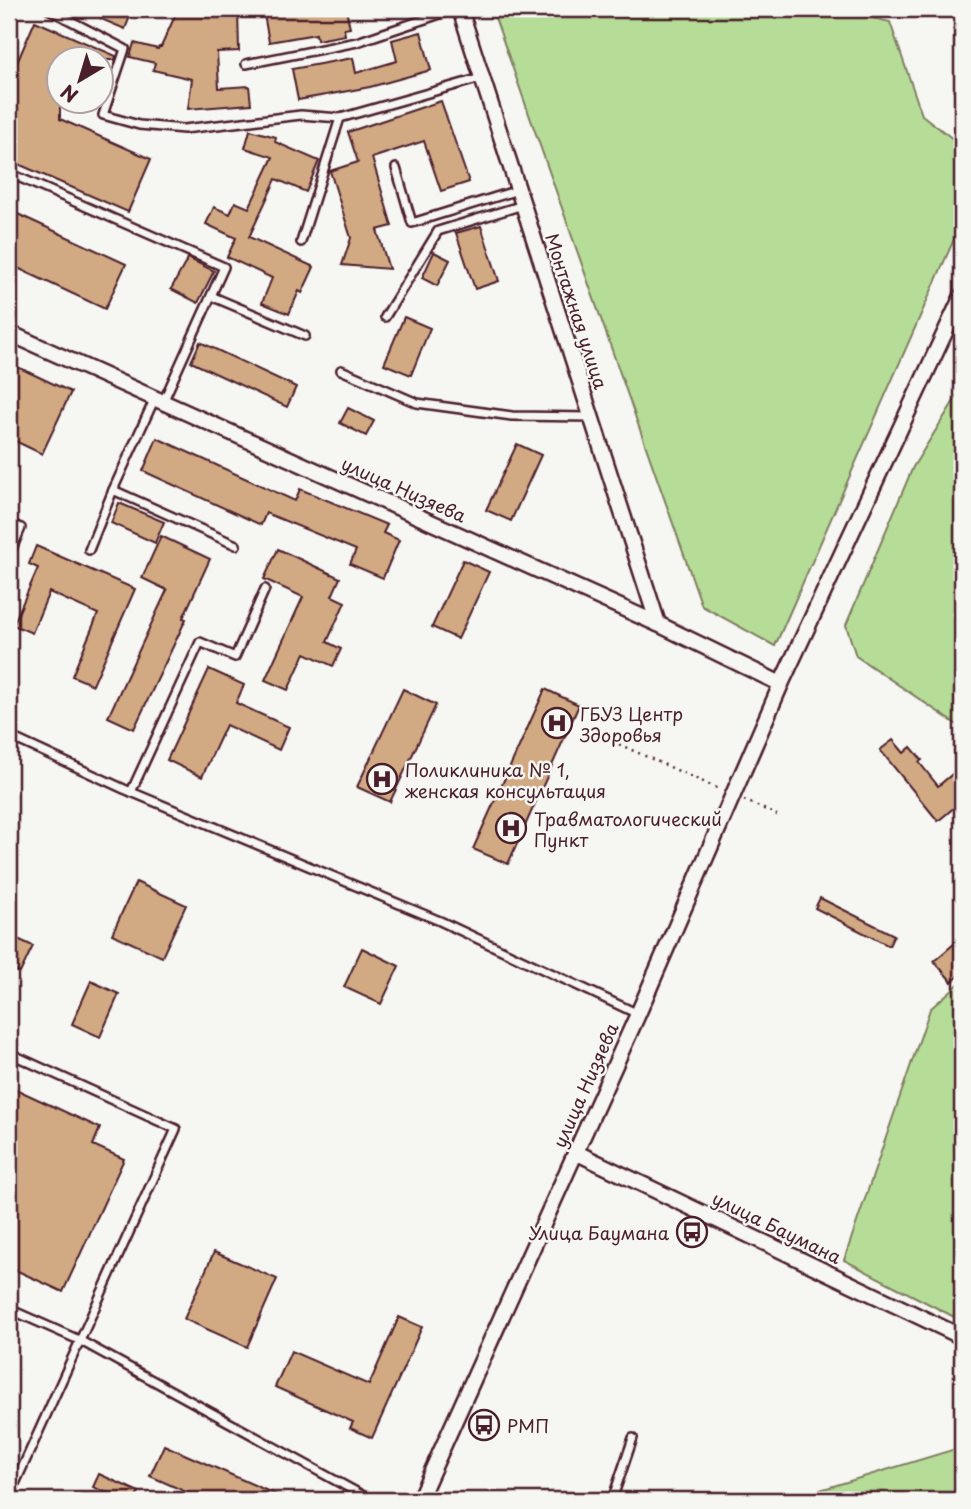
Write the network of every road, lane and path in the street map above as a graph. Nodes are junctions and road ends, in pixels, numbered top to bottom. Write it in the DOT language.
graph roads {
  1 [pos="48,9"];
  2 [pos="457,9"];
  3 [pos="246,64"];
  4 [pos="482,78"];
  5 [pos="340,118"];
  6 [pos="396,168"];
  7 [pos="9,173"];
  8 [pos="518,190"];
  9 [pos="523,205"];
  10 [pos="301,242"];
  11 [pos="211,296"];
  12 [pos="962,296"];
  13 [pos="385,317"];
  14 [pos="9,332"];
  15 [pos="305,335"];
  16 [pos="341,370"];
  17 [pos="159,400"];
  18 [pos="591,417"];
  19 [pos="113,490"];
  20 [pos="9,523"];
  21 [pos="236,545"];
  22 [pos="89,550"];
  23 [pos="9,556"];
  24 [pos="265,589"];
  25 [pos="658,624"];
  26 [pos="781,684"];
  27 [pos="587,730"];
  28 [pos="9,736"];
  29 [pos="131,792"];
  30 [pos="733,795"];
  31 [pos="777,815"];
  32 [pos="638,1014"];
  33 [pos="9,1054"];
  34 [pos="575,1152"];
  35 [pos="9,1309"];
  36 [pos="962,1337"];
  37 [pos="79,1340"];
  38 [pos="633,1438"];
  39 [pos="9,1497"];
  40 [pos="372,1500"];
  41 [pos="419,1500"];
  42 [pos="612,1500"];
  1 -- 5 [label="lane"];
  2 -- 3 [label="lane"];
  2 -- 4 [label="street, Монтажная улица"];
  4 -- 5 [label="lane"];
  4 -- 8 [label="street, Монтажная улица"];
  5 -- 10 [label="lane"];
  6 -- 8 [label="lane"];
  7 -- 11 [label="lane"];
  8 -- 9 [label="street, Монтажная улица"];
  9 -- 13 [label="lane"];
  9 -- 18 [label="street, Монтажная улица"];
  11 -- 15 [label="lane"];
  11 -- 17 [label="lane"];
  12 -- 26 [label="street, улица Низяева"];
  14 -- 17 [label="street, улица Низяева"];
  16 -- 18 [label="lane"];
  17 -- 19 [label="lane"];
  17 -- 25 [label="street, улица Низяева"];
  18 -- 25 [label="street, Монтажная улица"];
  19 -- 21 [label="lane"];
  19 -- 22 [label="lane"];
  20 -- 23 [label="lane"];
  24 -- 29 [label="lane"];
  25 -- 26 [label="street, улица Низяева"];
  26 -- 30 [label="street, улица Низяева"];
  27 -- 30 [label="path"];
  28 -- 29 [label="lane"];
  29 -- 32 [label="lane"];
  30 -- 31 [label="path"];
  30 -- 32 [label="street, улица Низяева"];
  32 -- 34 [label="street, улица Низяева"];
  33 -- 37 [label="lane"];
  34 -- 36 [label="street, улица Баумана"];
  34 -- 41 [label="street, улица Низяева"];
  35 -- 37 [label="lane"];
  37 -- 39 [label="lane"];
  37 -- 40 [label="lane"];
  38 -- 42 [label="lane"];
}
